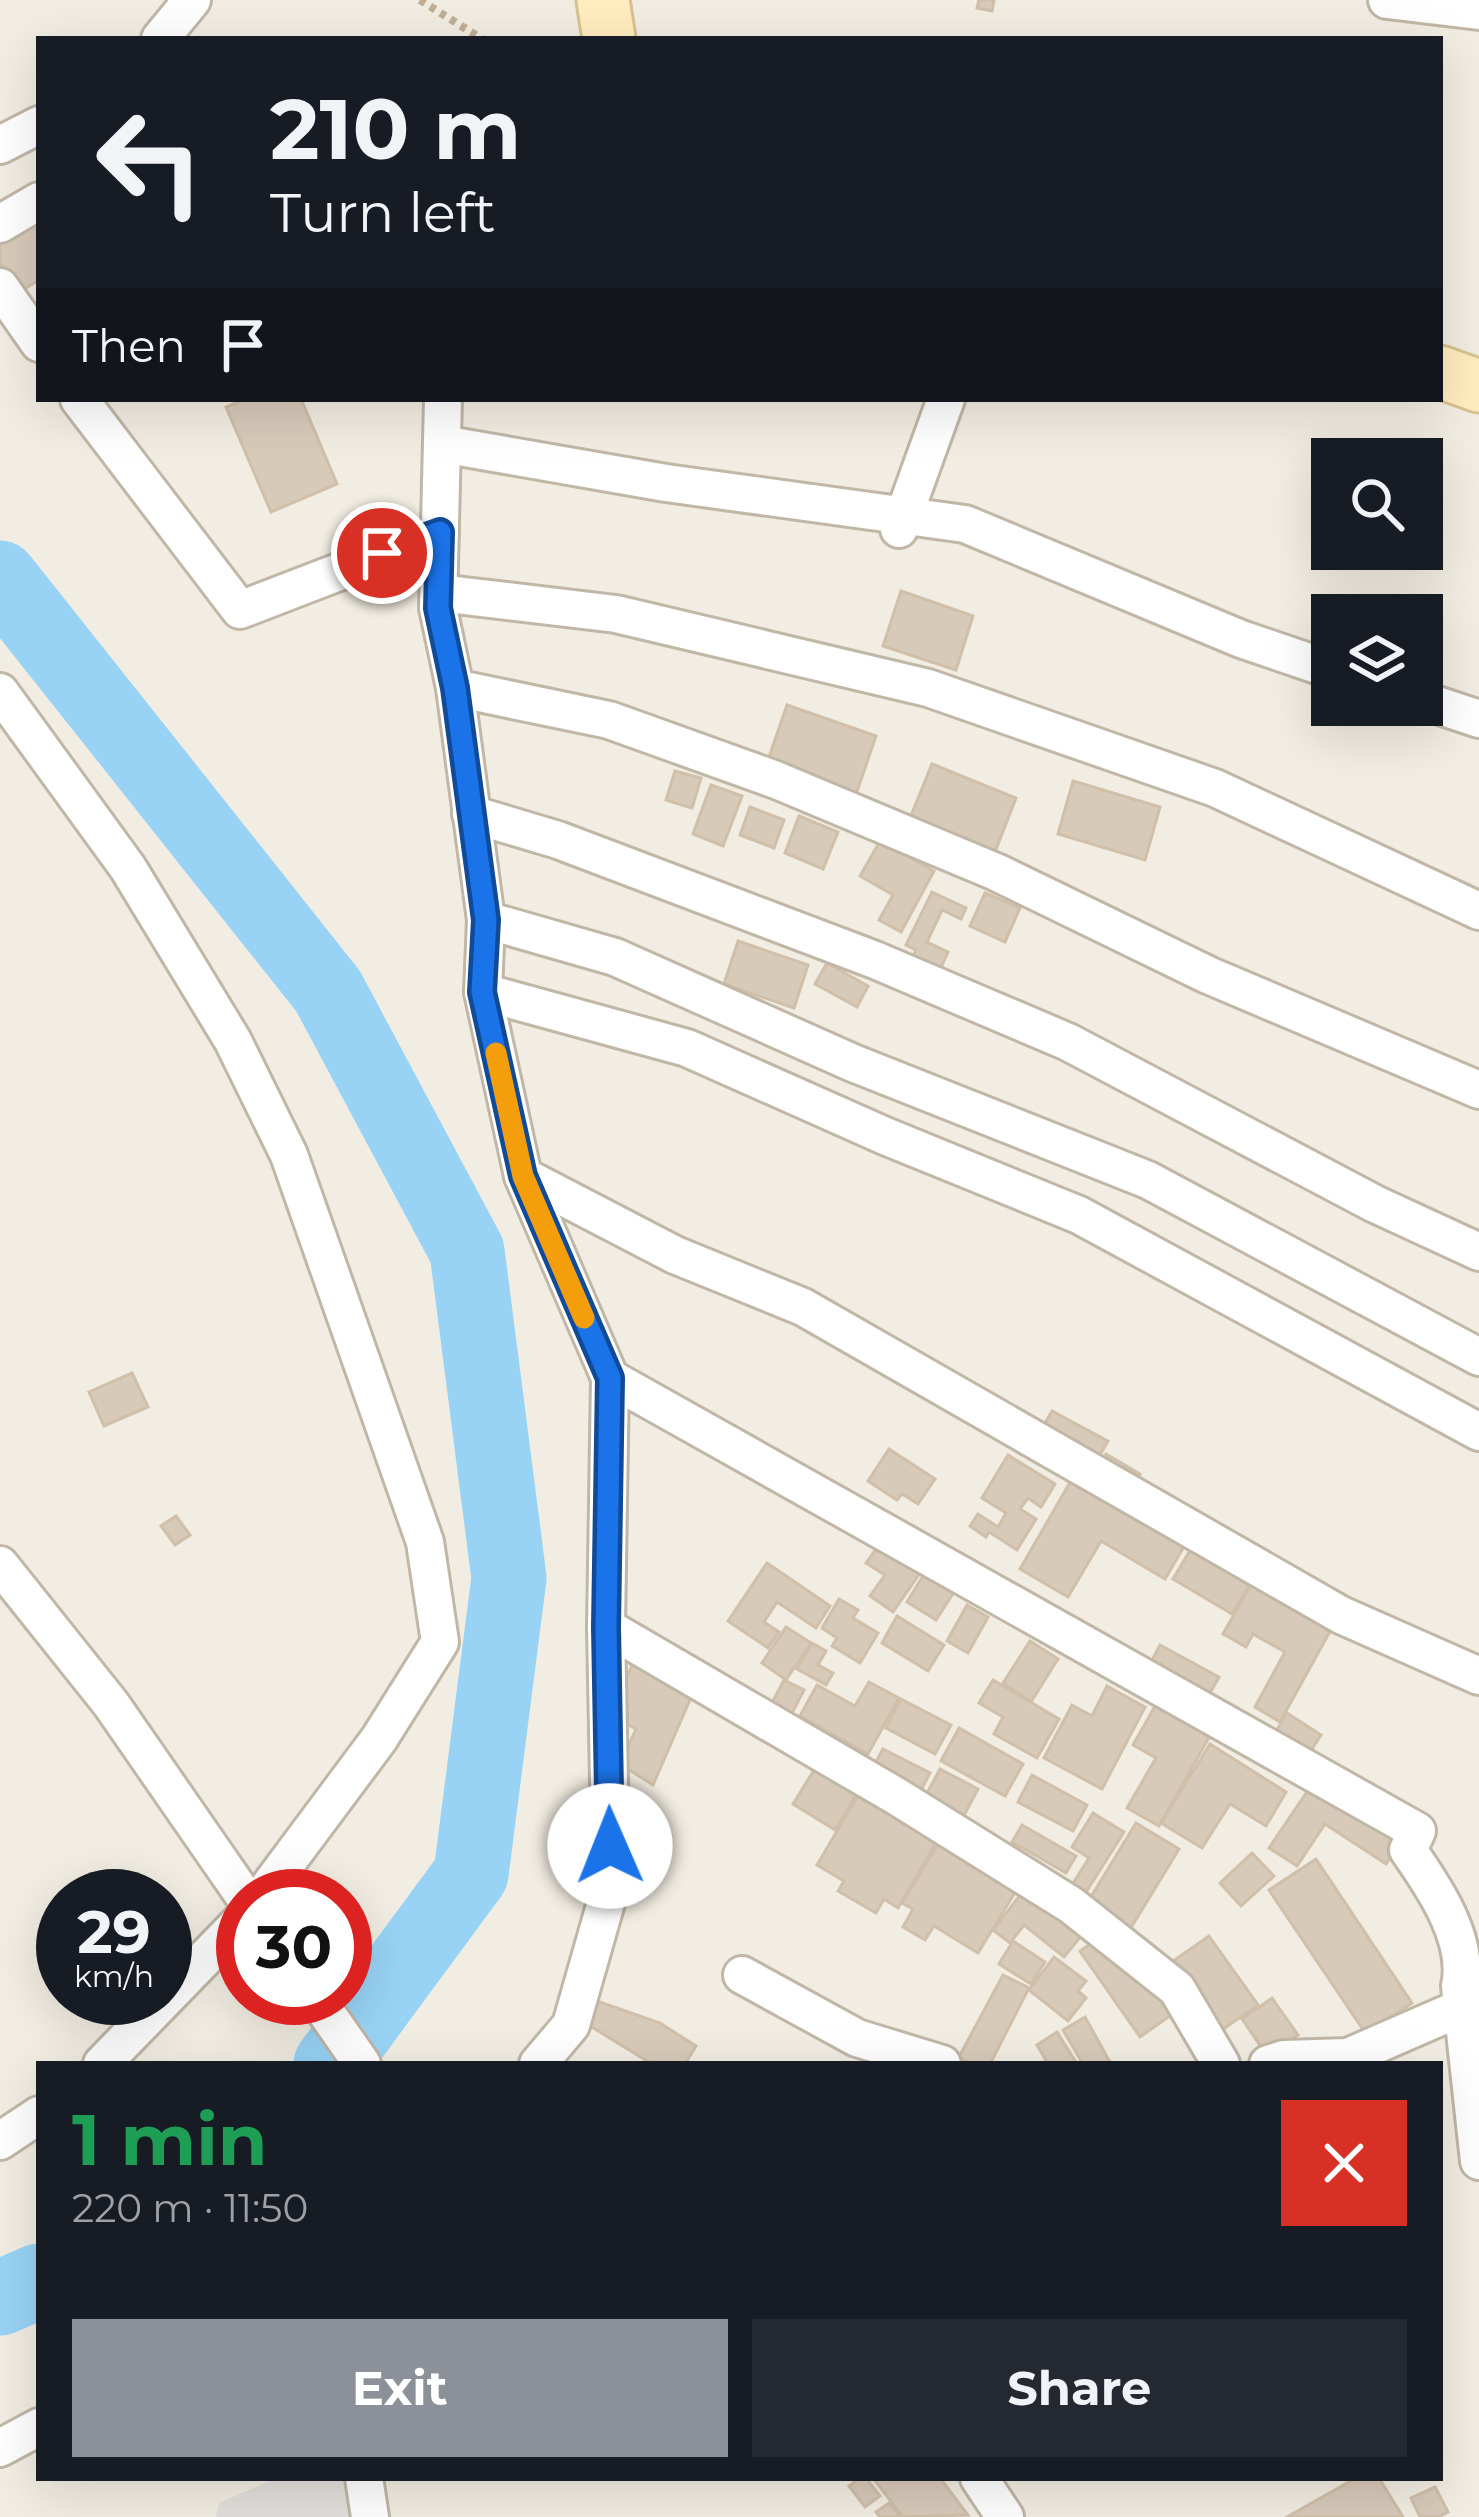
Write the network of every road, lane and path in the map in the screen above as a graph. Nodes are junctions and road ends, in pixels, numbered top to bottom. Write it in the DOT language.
graph roads {
  1 [pos="192,0"];
  2 [pos="420,0"];
  3 [pos="603,0"];
  4 [pos="1387,0"];
  5 [pos="1479,11"];
  6 [pos="162,36"];
  7 [pos="477,36"];
  8 [pos="609,36"];
  9 [pos="36,127"];
  10 [pos="0,145"];
  11 [pos="36,203"];
  12 [pos="0,224"];
  13 [pos="0,287"];
  14 [pos="36,339"];
  15 [pos="1443,373"];
  16 [pos="1479,386"];
  17 [pos="81,402"];
  18 [pos="442,402"];
  19 [pos="945,402"];
  20 [pos="442,444"];
  21 [pos="902,521"];
  22 [pos="440,532"];
  23 [pos="439,593"];
  24 [pos="1311,663"];
  25 [pos="455,688"];
  26 [pos="0,692"];
  27 [pos="1443,707"];
  28 [pos="1479,719"];
  29 [pos="471,814"];
  30 [pos="1479,911"];
  31 [pos="486,920"];
  32 [pos="482,992"];
  33 [pos="1479,1090"];
  34 [pos="523,1176"];
  35 [pos="1479,1252"];
  36 [pos="1479,1358"];
  37 [pos="610,1378"];
  38 [pos="1479,1432"];
  39 [pos="0,1564"];
  40 [pos="606,1627"];
  41 [pos="1479,1676"];
  42 [pos="225,1869"];
  43 [pos="282,1869"];
  44 [pos="216,1947"];
  45 [pos="742,1975"];
  46 [pos="1471,2004"];
  47 [pos="335,2025"];
  48 [pos="104,2061"];
  49 [pos="360,2061"];
  50 [pos="541,2061"];
  51 [pos="932,2061"];
  52 [pos="1219,2061"];
  53 [pos="1278,2061"];
  54 [pos="36,2117"];
  55 [pos="0,2140"];
  56 [pos="1479,2161"];
  57 [pos="36,2429"];
  58 [pos="0,2448"];
  59 [pos="364,2481"];
  60 [pos="981,2481"];
  61 [pos="370,2517"];
  62 [pos="1005,2517"];
  1 -- 6 [label="street"];
  2 -- 7 [label="path"];
  3 -- 8 [label="main road"];
  4 -- 5 [label="street"];
  9 -- 10 [label="street"];
  11 -- 12 [label="street"];
  13 -- 14 [label="street"];
  15 -- 16 [label="main road"];
  17 -- 22 [label="street"];
  18 -- 20 [label="street"];
  19 -- 21 [label="street"];
  20 -- 21 [label="street"];
  20 -- 22 [label="street"];
  21 -- 24 [label="street"];
  22 -- 23 [label="street"];
  23 -- 25 [label="street"];
  23 -- 30 [label="street"];
  25 -- 29 [label="street"];
  25 -- 33 [label="street"];
  26 -- 43 [label="street"];
  27 -- 28 [label="street"];
  29 -- 31 [label="street"];
  29 -- 35 [label="street"];
  31 -- 32 [label="street"];
  31 -- 36 [label="street"];
  32 -- 34 [label="street"];
  32 -- 38 [label="street"];
  34 -- 37 [label="street"];
  34 -- 41 [label="street"];
  37 -- 40 [label="street"];
  37 -- 46 [label="street"];
  39 -- 42 [label="street"];
  40 -- 50 [label="street"];
  40 -- 52 [label="street"];
  44 -- 48 [label="street"];
  45 -- 51 [label="street"];
  46 -- 53 [label="street"];
  46 -- 56 [label="street"];
  47 -- 49 [label="street"];
  54 -- 55 [label="street"];
  57 -- 58 [label="street"];
  59 -- 61 [label="street"];
  60 -- 62 [label="street"];
}
